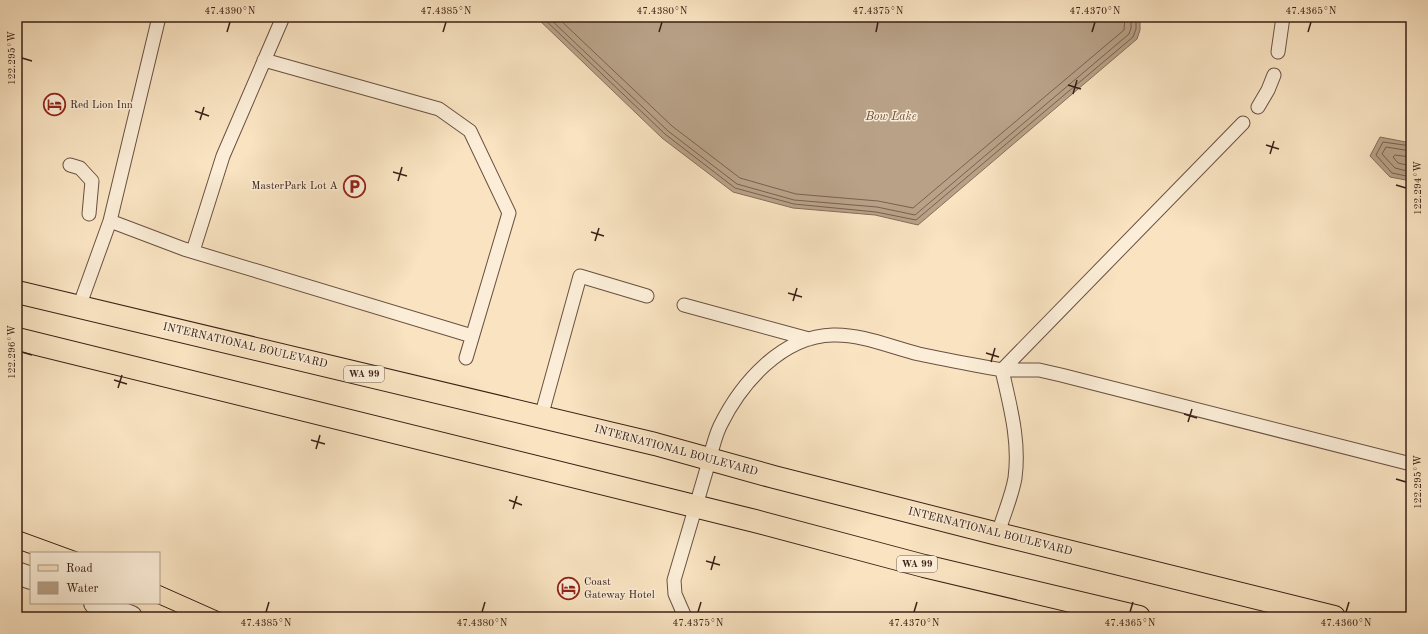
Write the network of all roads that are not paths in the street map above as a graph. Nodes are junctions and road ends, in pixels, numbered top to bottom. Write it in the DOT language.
graph roads {
  1 [pos="160,17"];
  2 [pos="283,17"];
  3 [pos="1283,17"];
  4 [pos="1278,52"];
  5 [pos="264,60"];
  6 [pos="1274,74"];
  7 [pos="1258,106"];
  8 [pos="1243,123"];
  9 [pos="70,165"];
  10 [pos="90,214"];
  11 [pos="110,221"];
  12 [pos="193,252"];
  13 [pos="17,292"];
  14 [pos="647,296"];
  15 [pos="684,305"];
  16 [pos="79,306"];
  17 [pos="472,336"];
  18 [pos="809,338"];
  19 [pos="17,339"];
  20 [pos="466,358"];
  21 [pos="1002,370"];
  22 [pos="541,416"];
  23 [pos="710,459"];
  24 [pos="1411,464"];
  25 [pos="696,507"];
  26 [pos="998,534"];
  27 [pos="17,573"];
  28 [pos="30,578"];
  29 [pos="98,604"];
  30 [pos="131,617"];
  31 [pos="685,617"];
  32 [pos="1139,617"];
  33 [pos="1334,617"];
  1 -- 11 [label="lane"];
  2 -- 5 [label="lane"];
  3 -- 4 [label="lane"];
  5 -- 12 [label="lane"];
  5 -- 17 [label="lane"];
  6 -- 7 [label="lane"];
  8 -- 21 [label="lane"];
  9 -- 10 [label="lane"];
  11 -- 12 [label="lane"];
  11 -- 16 [label="lane"];
  12 -- 17 [label="lane"];
  13 -- 16 [label="main road, INTERNATIONAL BOULEVARD / WA 99"];
  14 -- 22 [label="lane"];
  15 -- 18 [label="lane"];
  16 -- 22 [label="main road, INTERNATIONAL BOULEVARD / WA 99"];
  17 -- 20 [label="lane"];
  18 -- 21 [label="lane"];
  18 -- 23 [label="lane"];
  19 -- 25 [label="main road, WA 99"];
  21 -- 24 [label="lane"];
  21 -- 26 [label="lane"];
  22 -- 23 [label="main road, INTERNATIONAL BOULEVARD / WA 99"];
  23 -- 25 [label="lane"];
  23 -- 26 [label="main road, INTERNATIONAL BOULEVARD / WA 99"];
  25 -- 31 [label="lane"];
  25 -- 32 [label="main road, WA 99"];
  26 -- 33 [label="main road, INTERNATIONAL BOULEVARD / WA 99"];
  27 -- 28 [label="street"];
  29 -- 30 [label="street"];
}
